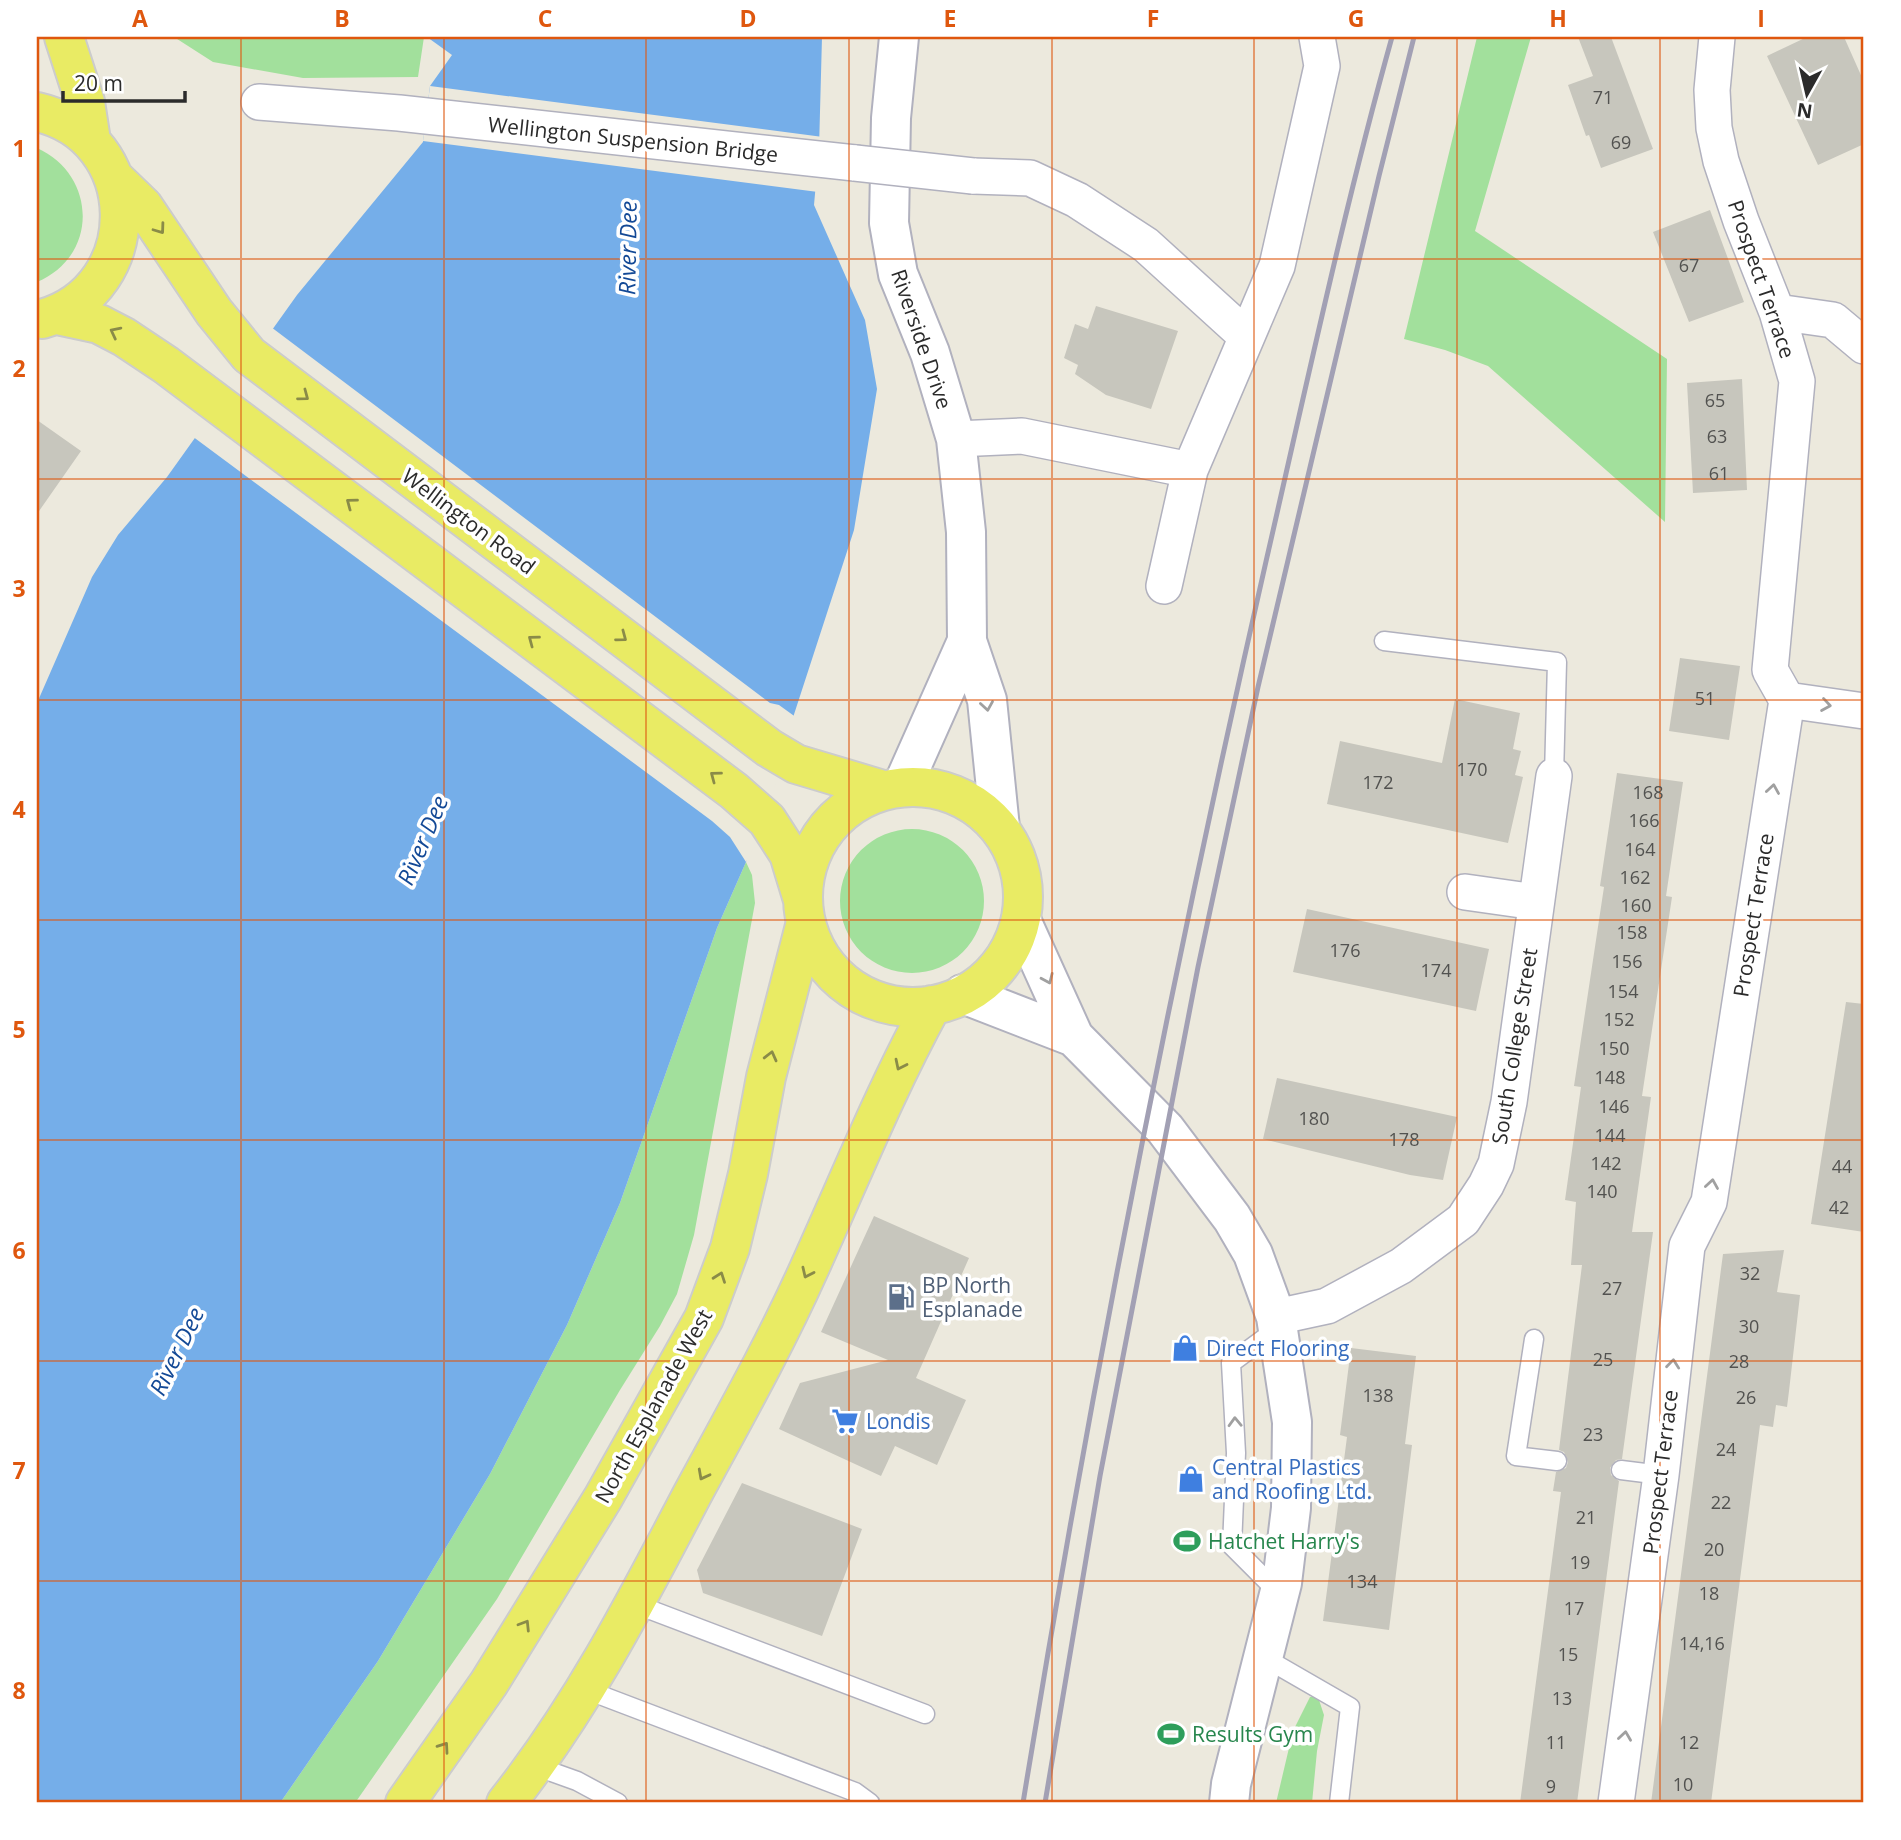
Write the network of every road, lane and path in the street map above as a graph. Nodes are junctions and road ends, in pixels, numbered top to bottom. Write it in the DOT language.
graph roads {
  1 [pos="64,37"];
  2 [pos="899,37"];
  3 [pos="1317,37"];
  4 [pos="1717,37"];
  5 [pos="275,104"];
  6 [pos="37,112"];
  7 [pos="91,141"];
  8 [pos="115,179"];
  9 [pos="1777,312"];
  10 [pos="47,318"];
  11 [pos="1246,337"];
  12 [pos="1864,346"];
  13 [pos="956,439"];
  14 [pos="1190,470"];
  15 [pos="1164,586"];
  16 [pos="967,641"];
  17 [pos="1384,641"];
  18 [pos="1787,699"];
  19 [pos="1864,711"];
  20 [pos="1554,776"];
  21 [pos="892,789"];
  22 [pos="1000,828"];
  23 [pos="1465,892"];
  24 [pos="1536,902"];
  25 [pos="804,911"];
  26 [pos="1021,920"];
  27 [pos="948,1000"];
  28 [pos="1074,1037"];
  29 [pos="1277,1323"];
  30 [pos="1534,1339"];
  31 [pos="1557,1461"];
  32 [pos="1621,1470"];
  33 [pos="1661,1475"];
  34 [pos="1279,1593"];
  35 [pos="635,1604"];
  36 [pos="1265,1658"];
  37 [pos="587,1690"];
  38 [pos="925,1714"];
  39 [pos="535,1766"];
  40 [pos="405,1803"];
  41 [pos="506,1803"];
  42 [pos="618,1803"];
  43 [pos="870,1803"];
  44 [pos="1229,1803"];
  45 [pos="1339,1803"];
  46 [pos="1616,1803"];
  1 -- 7 [label="main road"];
  2 -- 13 [label="main road, Riverside Drive"];
  3 -- 11 [label="street"];
  4 -- 9 [label="street, Prospect Terrace"];
  5 -- 11 [label="street, Wellington Suspension Bridge, bridge"];
  6 -- 7 [label="main road"];
  7 -- 8 [label="main road"];
  8 -- 10 [label="main road"];
  8 -- 21 [label="main road, Wellington Road, one-way"];
  9 -- 12 [label="street"];
  9 -- 18 [label="street, Prospect Terrace"];
  25 -- 10 [label="main road, one-way"];
  11 -- 14 [label="street"];
  13 -- 14 [label="street"];
  13 -- 16 [label="main road, Riverside Drive"];
  14 -- 15 [label="street"];
  16 -- 21 [label="main road"];
  16 -- 22 [label="main road, one-way"];
  17 -- 20 [label="lane, South College Street"];
  18 -- 19 [label="street, one-way"];
  33 -- 18 [label="street, Prospect Terrace, one-way"];
  20 -- 24 [label="street, South College Street"];
  21 -- 22 [label="main road"];
  21 -- 25 [label="main road"];
  22 -- 26 [label="main road"];
  23 -- 24 [label="street"];
  24 -- 29 [label="street, South College Street"];
  25 -- 27 [label="main road"];
  40 -- 25 [label="main road, North Esplanade West, one-way"];
  26 -- 27 [label="main road"];
  26 -- 28 [label="main road, one-way"];
  27 -- 28 [label="main road"];
  27 -- 35 [label="main road, one-way"];
  28 -- 29 [label="main road"];
  29 -- 34 [label="main road"];
  34 -- 29 [label="lane, one-way"];
  30 -- 31 [label="lane"];
  32 -- 33 [label="lane"];
  46 -- 33 [label="street, Prospect Terrace, one-way"];
  34 -- 36 [label="main road"];
  35 -- 37 [label="main road"];
  35 -- 38 [label="lane"];
  36 -- 44 [label="main road"];
  36 -- 45 [label="lane"];
  37 -- 39 [label="main road"];
  37 -- 43 [label="lane"];
  39 -- 41 [label="main road"];
  39 -- 42 [label="lane"];
}
